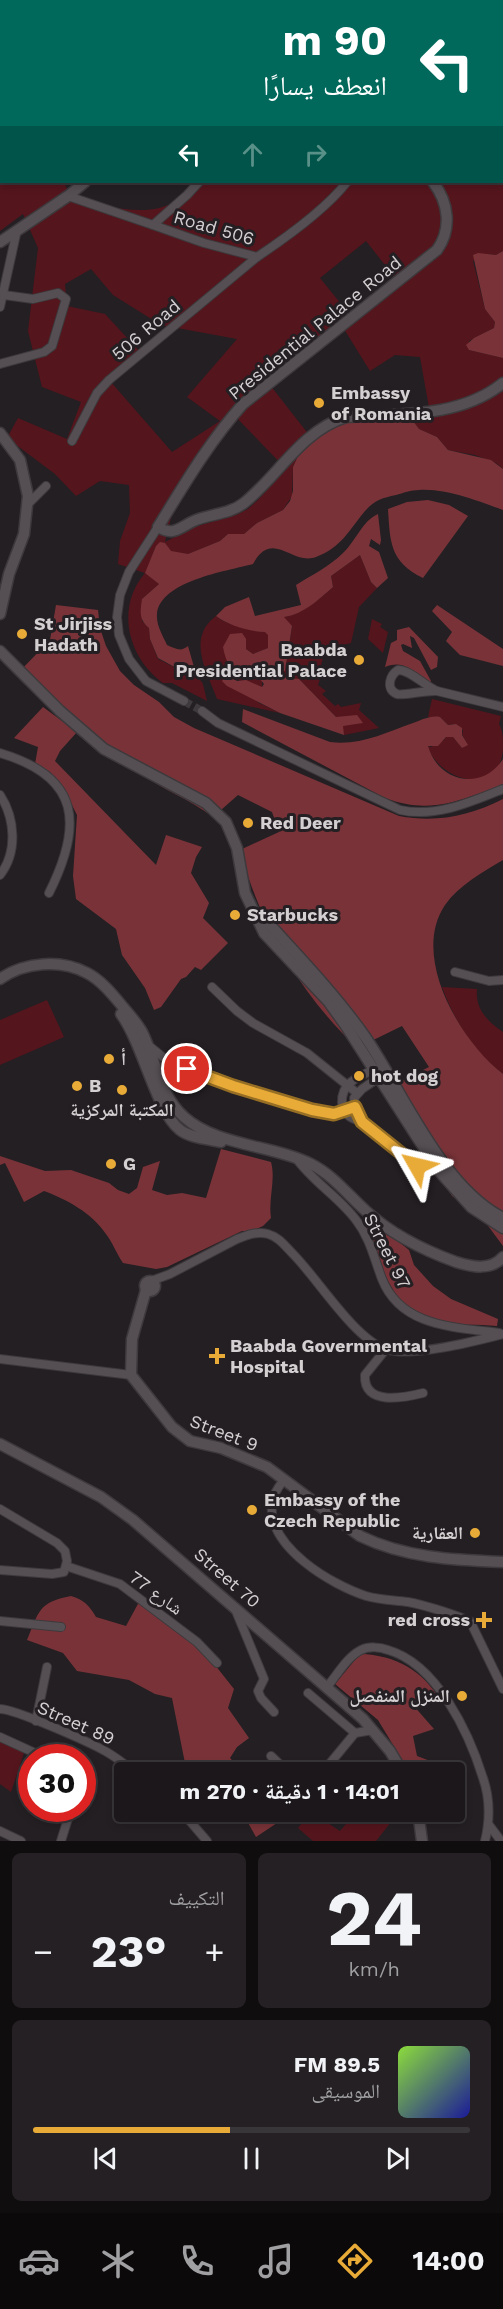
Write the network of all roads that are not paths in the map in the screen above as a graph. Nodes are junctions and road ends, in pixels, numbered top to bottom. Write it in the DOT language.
graph roads {
  1 [pos="84,183"];
  2 [pos="197,183"];
  3 [pos="346,183"];
  4 [pos="434,183"];
  5 [pos="68,196"];
  6 [pos="153,225"];
  7 [pos="17,230"];
  8 [pos="0,242"];
  9 [pos="257,257"];
  10 [pos="3,295"];
  11 [pos="0,307"];
  12 [pos="0,364"];
  13 [pos="503,383"];
  14 [pos="503,391"];
  15 [pos="490,393"];
  16 [pos="0,433"];
  17 [pos="72,441"];
  18 [pos="46,486"];
  19 [pos="27,505"];
  20 [pos="158,527"];
  21 [pos="5,574"];
  22 [pos="0,614"];
  23 [pos="1,655"];
  24 [pos="437,691"];
  25 [pos="184,701"];
  26 [pos="503,707"];
  27 [pos="202,711"];
  28 [pos="0,753"];
  29 [pos="503,789"];
  30 [pos="0,795"];
  31 [pos="0,875"];
  32 [pos="49,893"];
  33 [pos="455,972"];
  34 [pos="0,979"];
  35 [pos="503,980"];
  36 [pos="0,984"];
  37 [pos="97,985"];
  38 [pos="212,987"];
  39 [pos="147,1044"];
  40 [pos="170,1063"];
  41 [pos="156,1068"];
  42 [pos="381,1071"];
  43 [pos="363,1076"];
  44 [pos="368,1084"];
  45 [pos="347,1086"];
  46 [pos="357,1093"];
  47 [pos="342,1101"];
  48 [pos="354,1105"];
  49 [pos="344,1111"];
  50 [pos="362,1122"];
  51 [pos="298,1160"];
  52 [pos="442,1168"];
  53 [pos="502,1226"];
  54 [pos="503,1257"];
  55 [pos="151,1287"];
  56 [pos="503,1334"];
  57 [pos="386,1349"];
  58 [pos="0,1359"];
  59 [pos="131,1375"];
  60 [pos="423,1393"];
  61 [pos="0,1444"];
  62 [pos="284,1480"];
  63 [pos="0,1509"];
  64 [pos="503,1562"];
  65 [pos="66,1566"];
  66 [pos="0,1570"];
  67 [pos="234,1607"];
  68 [pos="0,1621"];
  69 [pos="61,1627"];
  70 [pos="217,1663"];
  71 [pos="47,1667"];
  72 [pos="327,1687"];
  73 [pos="503,1689"];
  74 [pos="308,1693"];
  75 [pos="0,1710"];
  76 [pos="274,1712"];
  77 [pos="36,1721"];
  78 [pos="373,1730"];
  79 [pos="355,1733"];
  80 [pos="0,1737"];
  81 [pos="18,1745"];
  82 [pos="271,1756"];
  83 [pos="120,1762"];
  84 [pos="277,1762"];
  85 [pos="331,1762"];
  86 [pos="396,1762"];
  87 [pos="67,1822"];
  88 [pos="191,1822"];
  89 [pos="419,1822"];
  90 [pos="489,1825"];
  91 [pos="0,1831"];
  92 [pos="21,1841"];
  93 [pos="62,1841"];
  94 [pos="207,1841"];
  95 [pos="422,1841"];
  96 [pos="485,1841"];
  97 [pos="501,1841"];
  1 -- 5 [label="street"];
  2 -- 6 [label="street"];
  3 -- 9 [label="street, Road 506"];
  4 -- 20 [label="street, Presidential Palace Road"];
  5 -- 6 [label="street, Road 506"];
  5 -- 7 [label="street"];
  6 -- 9 [label="street, Road 506"];
  7 -- 8 [label="street"];
  7 -- 10 [label="street"];
  9 -- 17 [label="street, 506 Road"];
  10 -- 11 [label="street"];
  10 -- 12 [label="street"];
  13 -- 15 [label="street"];
  14 -- 15 [label="street"];
  15 -- 20 [label="street"];
  16 -- 19 [label="street"];
  18 -- 19 [label="street"];
  19 -- 21 [label="street"];
  20 -- 25 [label="street"];
  21 -- 22 [label="street"];
  23 -- 42 [label="street"];
  24 -- 24 [label="street"];
  24 -- 26 [label="street"];
  27 -- 29 [label="street"];
  28 -- 32 [label="street"];
  30 -- 31 [label="street"];
  33 -- 35 [label="street"];
  34 -- 37 [label="street"];
  36 -- 37 [label="street"];
  37 -- 39 [label="street"];
  37 -- 51 [label="street"];
  38 -- 45 [label="street"];
  39 -- 40 [label="street"];
  39 -- 41 [label="street"];
  40 -- 41 [label="street"];
  40 -- 49 [label="street"];
  41 -- 51 [label="street"];
  42 -- 43 [label="street"];
  42 -- 44 [label="street"];
  42 -- 52 [label="street"];
  43 -- 44 [label="street"];
  43 -- 45 [label="street"];
  44 -- 46 [label="street"];
  45 -- 46 [label="street"];
  45 -- 47 [label="street"];
  46 -- 48 [label="street"];
  47 -- 48 [label="street"];
  47 -- 49 [label="street"];
  48 -- 49 [label="street"];
  48 -- 50 [label="street"];
  49 -- 50 [label="street"];
  50 -- 52 [label="street"];
  51 -- 54 [label="street"];
  51 -- 56 [label="street, Street 97"];
  52 -- 53 [label="street"];
  55 -- 57 [label="street"];
  55 -- 59 [label="street"];
  56 -- 57 [label="street"];
  57 -- 60 [label="street"];
  58 -- 59 [label="street"];
  59 -- 62 [label="street, Street 9"];
  61 -- 67 [label="street, Street 70"];
  62 -- 64 [label="street, Street 9"];
  62 -- 73 [label="street"];
  63 -- 65 [label="street"];
  65 -- 66 [label="street"];
  65 -- 70 [label="street, شارع 77"];
  67 -- 72 [label="street, Street 70"];
  67 -- 76 [label="street"];
  68 -- 69 [label="street"];
  71 -- 77 [label="street"];
  72 -- 78 [label="street, Street 70"];
  72 -- 90 [label="street"];
  74 -- 79 [label="street"];
  75 -- 77 [label="street, Street 89"];
  77 -- 83 [label="street, Street 89"];
  78 -- 79 [label="street"];
  78 -- 86 [label="street, Street 70"];
  79 -- 85 [label="street"];
  80 -- 81 [label="street"];
  82 -- 84 [label="street"];
  87 -- 93 [label="street"];
  88 -- 94 [label="street"];
  89 -- 95 [label="street"];
  90 -- 96 [label="street"];
  90 -- 97 [label="street"];
  91 -- 92 [label="street"];
}
